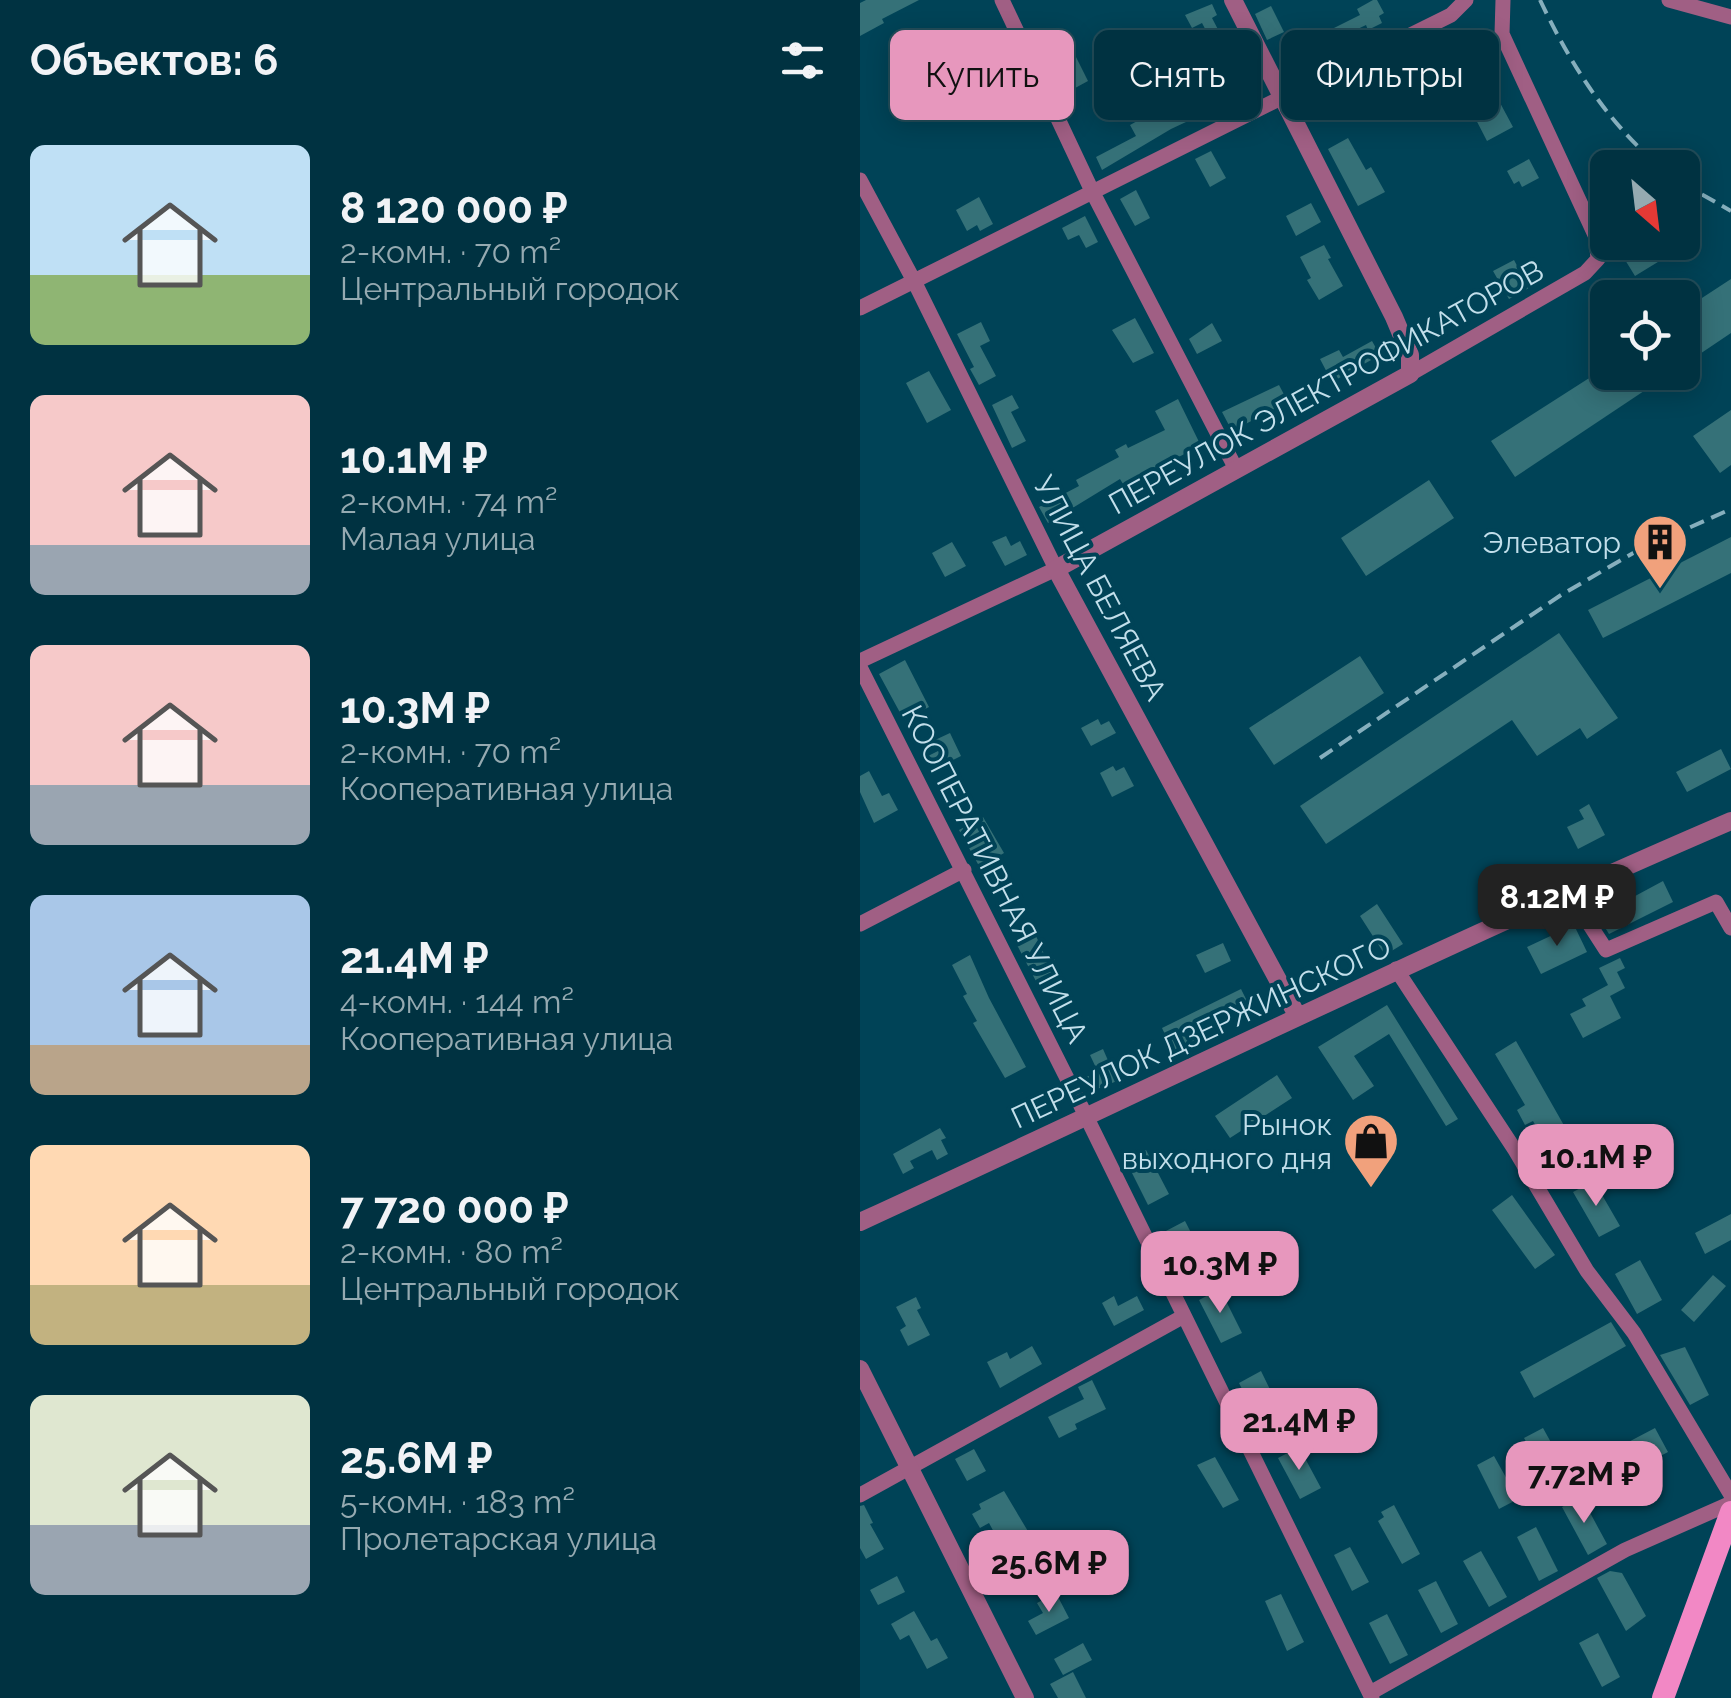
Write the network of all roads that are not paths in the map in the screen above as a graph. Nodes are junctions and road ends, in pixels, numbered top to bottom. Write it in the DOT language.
graph roads {
  1 [pos="1002,0"];
  2 [pos="1233,0"];
  3 [pos="1466,0"];
  4 [pos="1503,0"];
  5 [pos="1668,0"];
  6 [pos="1731,17"];
  7 [pos="1422,30"];
  8 [pos="1281,98"];
  9 [pos="1292,120"];
  10 [pos="860,180"];
  11 [pos="1092,191"];
  12 [pos="914,281"];
  13 [pos="860,308"];
  14 [pos="1410,374"];
  15 [pos="1236,469"];
  16 [pos="1056,569"];
  17 [pos="860,664"];
  18 [pos="1731,821"];
  19 [pos="964,870"];
  20 [pos="1568,891"];
  21 [pos="860,924"];
  22 [pos="1731,928"];
  23 [pos="1396,969"];
  24 [pos="1298,1018"];
  25 [pos="1087,1118"];
  26 [pos="860,1222"];
  27 [pos="1184,1316"];
  28 [pos="860,1369"];
  29 [pos="910,1470"];
  30 [pos="1731,1494"];
  31 [pos="860,1495"];
  32 [pos="1731,1503"];
  33 [pos="1731,1512"];
  34 [pos="1371,1696"];
  35 [pos="1025,1698"];
  36 [pos="1662,1698"];
  1 -- 11 [label="street"];
  2 -- 8 [label="street"];
  3 -- 7 [label="street"];
  4 -- 14 [label="street, ПЕРЕУЛОК ЭЛЕКТРОФИКАТОРОВ"];
  5 -- 6 [label="street"];
  8 -- 11 [label="street"];
  9 -- 14 [label="street"];
  10 -- 12 [label="street, УЛИЦА БЕЛЯЕВА"];
  11 -- 12 [label="street"];
  11 -- 15 [label="street"];
  12 -- 13 [label="street"];
  12 -- 16 [label="street, УЛИЦА БЕЛЯЕВА"];
  14 -- 15 [label="street, ПЕРЕУЛОК ЭЛЕКТРОФИКАТОРОВ"];
  15 -- 16 [label="street, ПЕРЕУЛОК ЭЛЕКТРОФИКАТОРОВ"];
  16 -- 17 [label="street, ПЕРЕУЛОК ЭЛЕКТРОФИКАТОРОВ"];
  16 -- 24 [label="street, УЛИЦА БЕЛЯЕВА"];
  17 -- 19 [label="street, КООПЕРАТИВНАЯ УЛИЦА"];
  18 -- 20 [label="street, ПЕРЕУЛОК ДЗЕРЖИНСКОГО"];
  19 -- 21 [label="street"];
  19 -- 25 [label="street, КООПЕРАТИВНАЯ УЛИЦА"];
  20 -- 22 [label="street"];
  20 -- 23 [label="street, ПЕРЕУЛОК ДЗЕРЖИНСКОГО"];
  23 -- 24 [label="street, ПЕРЕУЛОК ДЗЕРЖИНСКОГО"];
  23 -- 30 [label="street"];
  24 -- 25 [label="street, ПЕРЕУЛОК ДЗЕРЖИНСКОГО"];
  25 -- 26 [label="street, ПЕРЕУЛОК ДЗЕРЖИНСКОГО"];
  25 -- 27 [label="street, КООПЕРАТИВНАЯ УЛИЦА"];
  27 -- 29 [label="street"];
  27 -- 34 [label="street, КООПЕРАТИВНАЯ УЛИЦА"];
  28 -- 29 [label="street"];
  29 -- 31 [label="street"];
  29 -- 35 [label="street"];
  32 -- 34 [label="street"];
  33 -- 36 [label="main road"];
}
